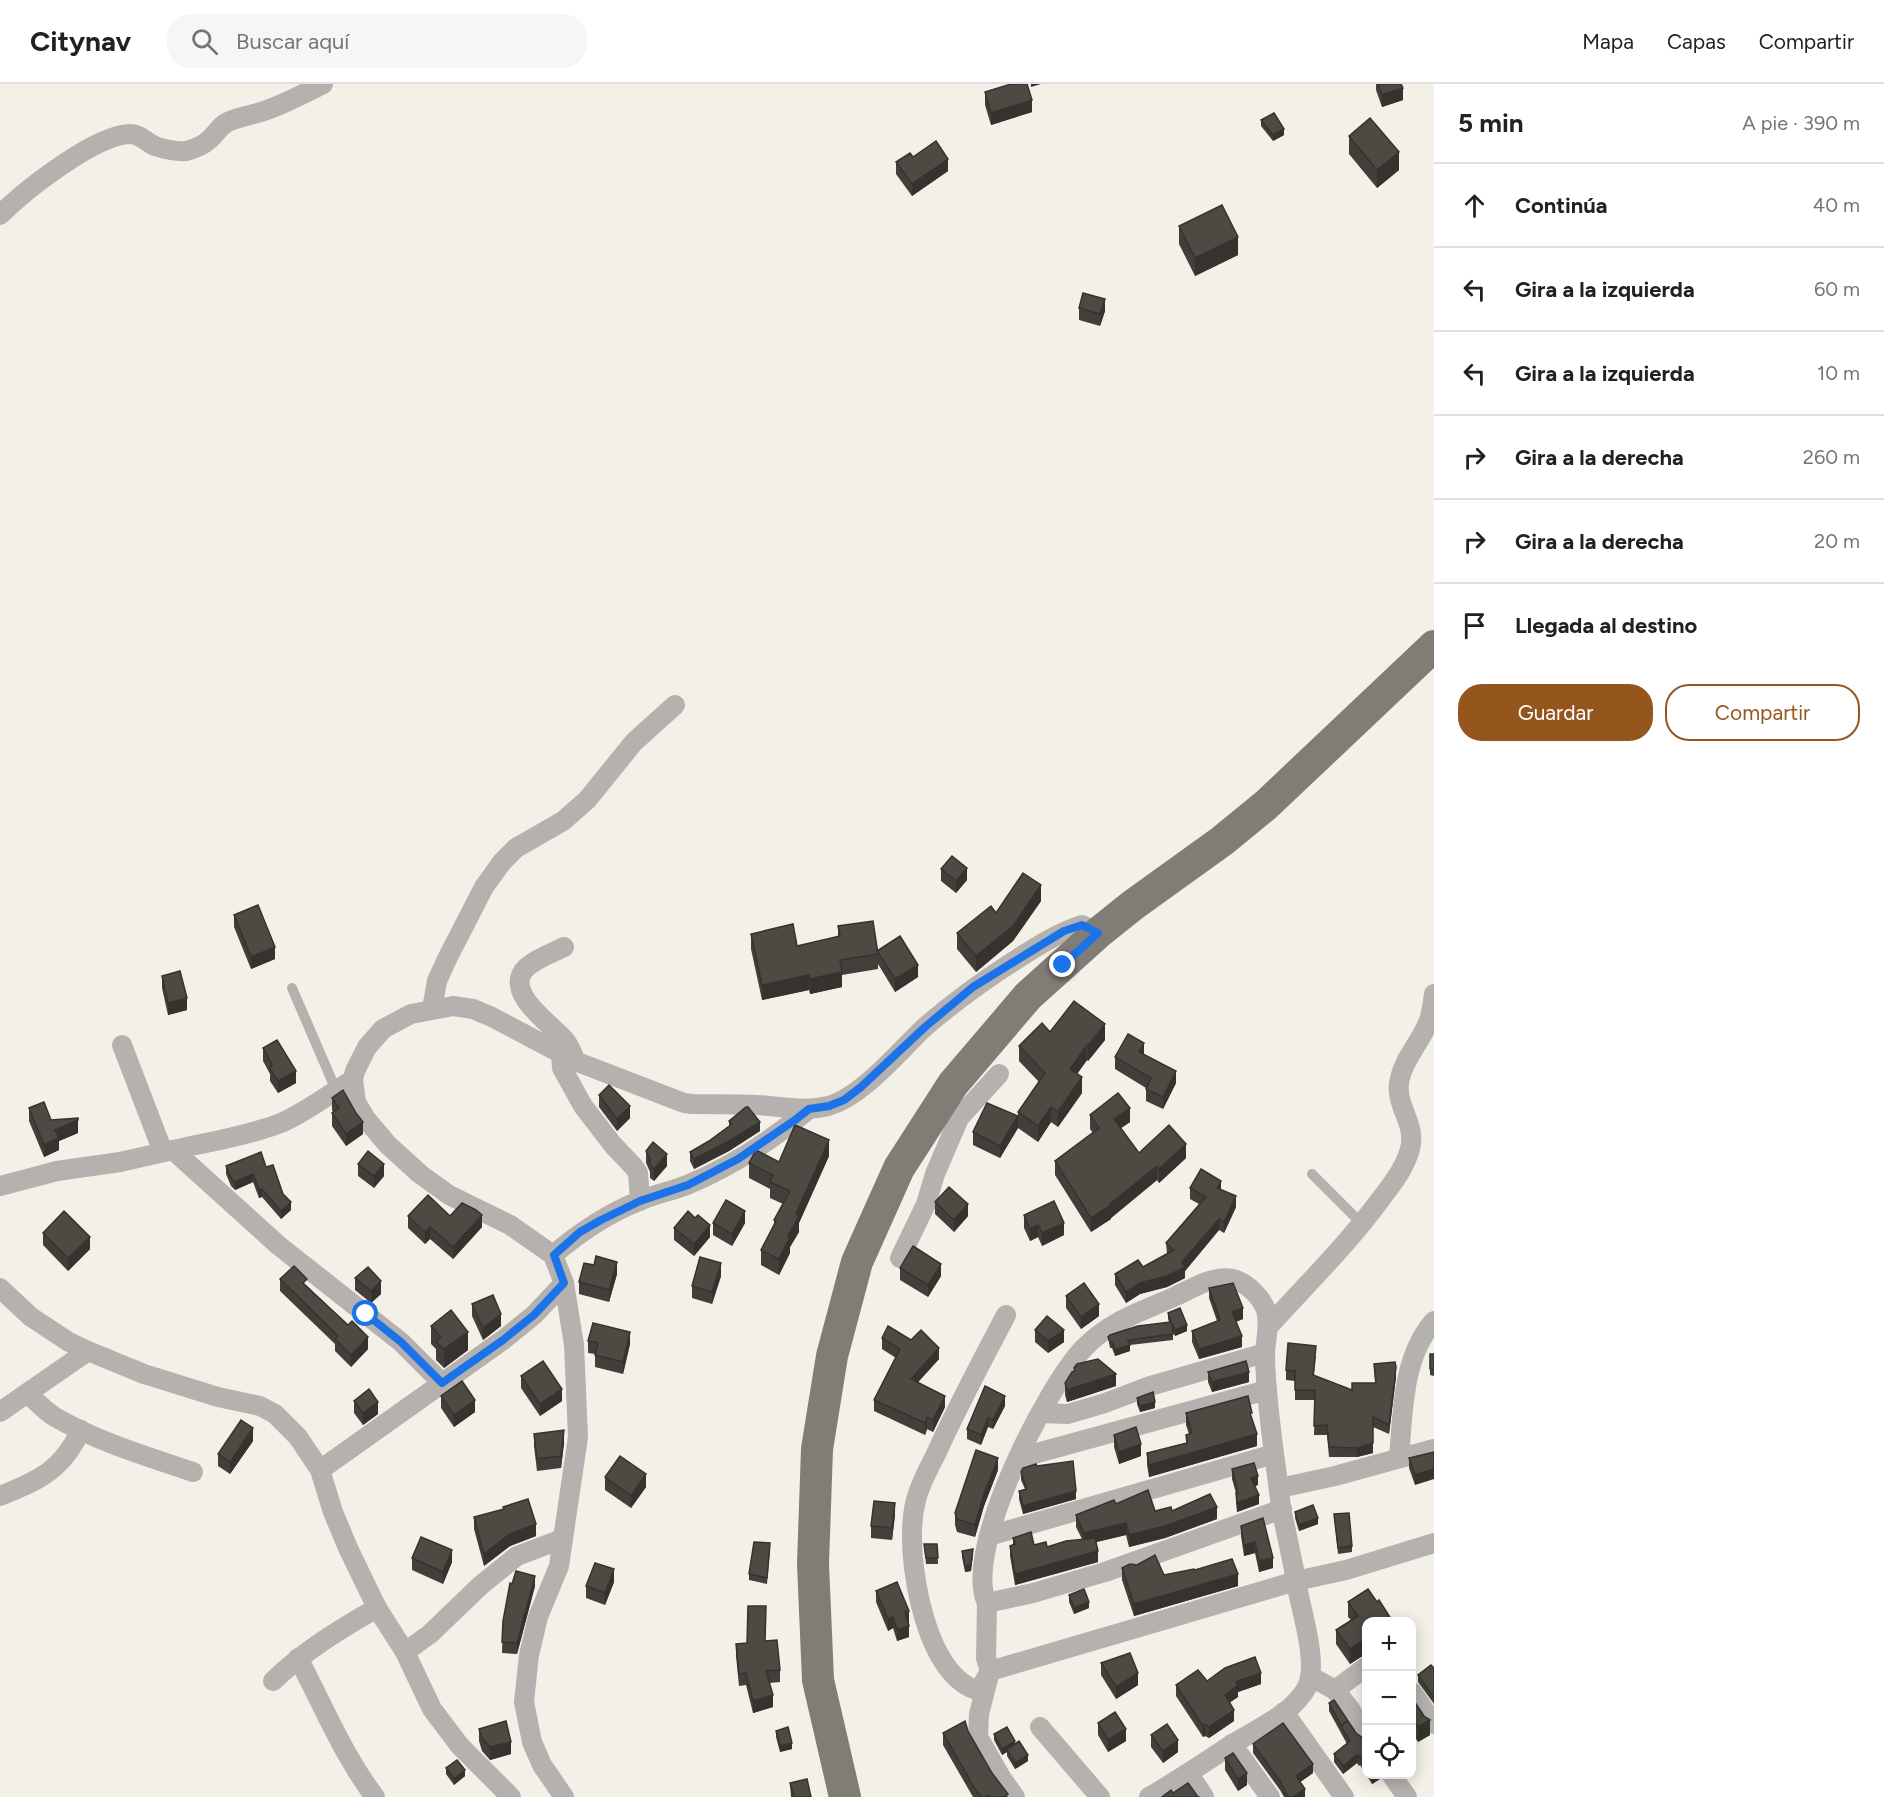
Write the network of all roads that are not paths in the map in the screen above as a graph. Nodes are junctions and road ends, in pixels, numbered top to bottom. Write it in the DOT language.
graph roads {
  1 [pos="323,84"];
  2 [pos="0,215"];
  3 [pos="1434,646"];
  4 [pos="675,705"];
  5 [pos="1098,933"];
  6 [pos="564,947"];
  7 [pos="292,988"];
  8 [pos="1434,994"];
  9 [pos="432,1009"];
  10 [pos="122,1045"];
  11 [pos="568,1057"];
  12 [pos="999,1074"];
  13 [pos="345,1085"];
  14 [pos="809,1109"];
  15 [pos="950,1111"];
  16 [pos="168,1151"];
  17 [pos="1312,1174"];
  18 [pos="0,1186"];
  19 [pos="640,1201"];
  20 [pos="1362,1224"];
  21 [pos="554,1255"];
  22 [pos="900,1258"];
  23 [pos="564,1283"];
  24 [pos="4,1300"];
  25 [pos="1006,1315"];
  26 [pos="1434,1321"];
  27 [pos="1268,1327"];
  28 [pos="88,1351"];
  29 [pos="1265,1353"];
  30 [pos="442,1383"];
  31 [pos="1267,1390"];
  32 [pos="27,1393"];
  33 [pos="0,1412"];
  34 [pos="1041,1413"];
  35 [pos="81,1430"];
  36 [pos="1434,1449"];
  37 [pos="1274,1454"];
  38 [pos="1019,1458"];
  39 [pos="1398,1458"];
  40 [pos="320,1470"];
  41 [pos="193,1472"];
  42 [pos="1280,1488"];
  43 [pos="0,1496"];
  44 [pos="1282,1509"];
  45 [pos="988,1536"];
  46 [pos="562,1539"];
  47 [pos="1434,1543"];
  48 [pos="1296,1581"];
  49 [pos="987,1603"];
  50 [pos="377,1608"];
  51 [pos="405,1652"];
  52 [pos="298,1658"];
  53 [pos="1362,1670"];
  54 [pos="990,1671"];
  55 [pos="1310,1676"];
  56 [pos="273,1681"];
  57 [pos="1335,1690"];
  58 [pos="1416,1698"];
  59 [pos="1284,1712"];
  60 [pos="1434,1724"];
  61 [pos="1040,1727"];
  62 [pos="1362,1728"];
  63 [pos="1232,1744"];
  64 [pos="1189,1774"];
  65 [pos="1395,1779"];
  66 [pos="375,1797"];
  67 [pos="511,1797"];
  68 [pos="564,1797"];
  69 [pos="845,1797"];
  70 [pos="1015,1797"];
  71 [pos="1100,1797"];
  72 [pos="1149,1797"];
  73 [pos="1204,1797"];
  74 [pos="1270,1797"];
  75 [pos="1344,1797"];
  76 [pos="1407,1797"];
  1 -- 2 [label="street"];
  3 -- 5 [label="main road"];
  4 -- 9 [label="street"];
  5 -- 14 [label="street"];
  5 -- 15 [label="main road"];
  6 -- 11 [label="street"];
  7 -- 13 [label="lane"];
  8 -- 20 [label="street"];
  9 -- 11 [label="street"];
  9 -- 13 [label="street"];
  10 -- 16 [label="street"];
  11 -- 14 [label="street"];
  11 -- 19 [label="street"];
  12 -- 15 [label="street"];
  13 -- 16 [label="street"];
  13 -- 21 [label="street"];
  14 -- 19 [label="street"];
  15 -- 22 [label="street"];
  15 -- 69 [label="main road"];
  16 -- 18 [label="street"];
  16 -- 30 [label="street"];
  17 -- 20 [label="lane"];
  19 -- 21 [label="street"];
  20 -- 27 [label="street"];
  21 -- 23 [label="street"];
  23 -- 30 [label="street"];
  23 -- 46 [label="street"];
  24 -- 28 [label="street"];
  25 -- 54 [label="street"];
  26 -- 39 [label="street"];
  27 -- 29 [label="street"];
  27 -- 34 [label="street"];
  28 -- 32 [label="street"];
  28 -- 40 [label="street"];
  29 -- 31 [label="street"];
  29 -- 34 [label="street"];
  30 -- 40 [label="street"];
  31 -- 37 [label="street"];
  31 -- 38 [label="street"];
  32 -- 33 [label="street"];
  32 -- 35 [label="street"];
  34 -- 38 [label="street"];
  35 -- 41 [label="street"];
  35 -- 43 [label="street"];
  36 -- 39 [label="street"];
  37 -- 42 [label="street"];
  37 -- 45 [label="street"];
  38 -- 45 [label="street"];
  39 -- 42 [label="street"];
  40 -- 50 [label="street"];
  42 -- 44 [label="street"];
  44 -- 48 [label="street"];
  44 -- 49 [label="street"];
  45 -- 49 [label="street"];
  46 -- 51 [label="street"];
  46 -- 68 [label="street"];
  47 -- 48 [label="street"];
  48 -- 54 [label="street"];
  48 -- 55 [label="street"];
  49 -- 54 [label="street"];
  50 -- 51 [label="street"];
  50 -- 52 [label="street"];
  51 -- 67 [label="street"];
  52 -- 56 [label="street"];
  52 -- 66 [label="street"];
  53 -- 57 [label="street"];
  54 -- 70 [label="street"];
  55 -- 57 [label="street"];
  55 -- 59 [label="street"];
  57 -- 62 [label="street"];
  58 -- 60 [label="street"];
  59 -- 63 [label="street"];
  59 -- 75 [label="street"];
  61 -- 71 [label="street"];
  63 -- 64 [label="street"];
  63 -- 74 [label="street"];
  64 -- 72 [label="street"];
  64 -- 73 [label="street"];
  65 -- 76 [label="street"];
}
